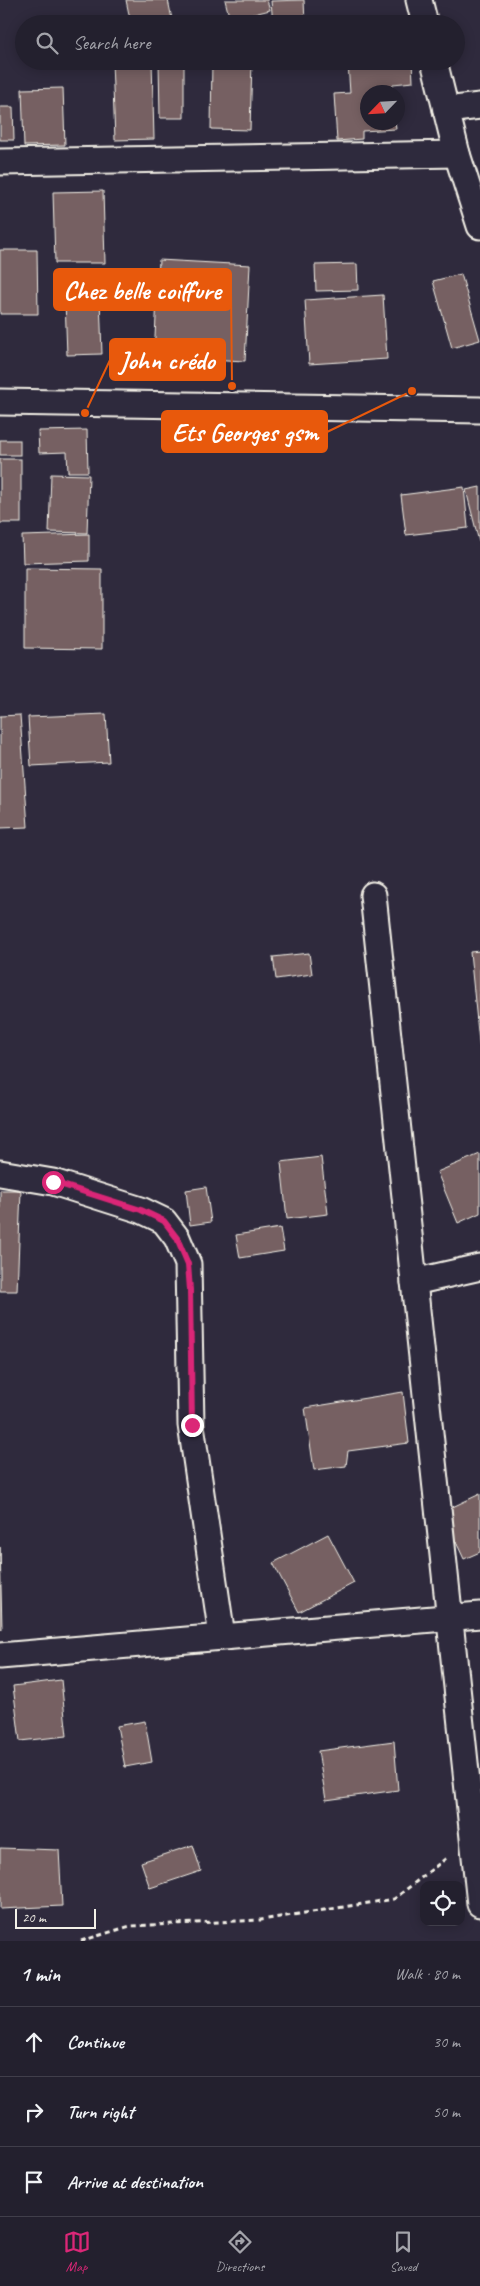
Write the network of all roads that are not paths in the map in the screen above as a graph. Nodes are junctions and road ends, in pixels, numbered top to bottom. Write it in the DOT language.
graph roads {
  1 [pos="419,0"];
  2 [pos="423,15"];
  3 [pos="436,70"];
  4 [pos="480,106"];
  5 [pos="446,110"];
  6 [pos="457,154"];
  7 [pos="0,162"];
  8 [pos="480,226"];
  9 [pos="0,402"];
  10 [pos="480,410"];
  11 [pos="373,895"];
  12 [pos="0,1173"];
  13 [pos="480,1267"];
  14 [pos="414,1282"];
  15 [pos="480,1615"];
  16 [pos="451,1619"];
  17 [pos="222,1636"];
  18 [pos="0,1656"];
  19 [pos="480,1904"];
  1 -- 2 [label="street"];
  3 -- 5 [label="street"];
  4 -- 5 [label="street"];
  5 -- 6 [label="street"];
  6 -- 7 [label="street"];
  6 -- 8 [label="street"];
  9 -- 10 [label="street"];
  11 -- 14 [label="street"];
  12 -- 17 [label="street"];
  13 -- 14 [label="street"];
  14 -- 16 [label="street"];
  15 -- 16 [label="street"];
  16 -- 17 [label="street"];
  16 -- 19 [label="street"];
  17 -- 18 [label="street"];
}
